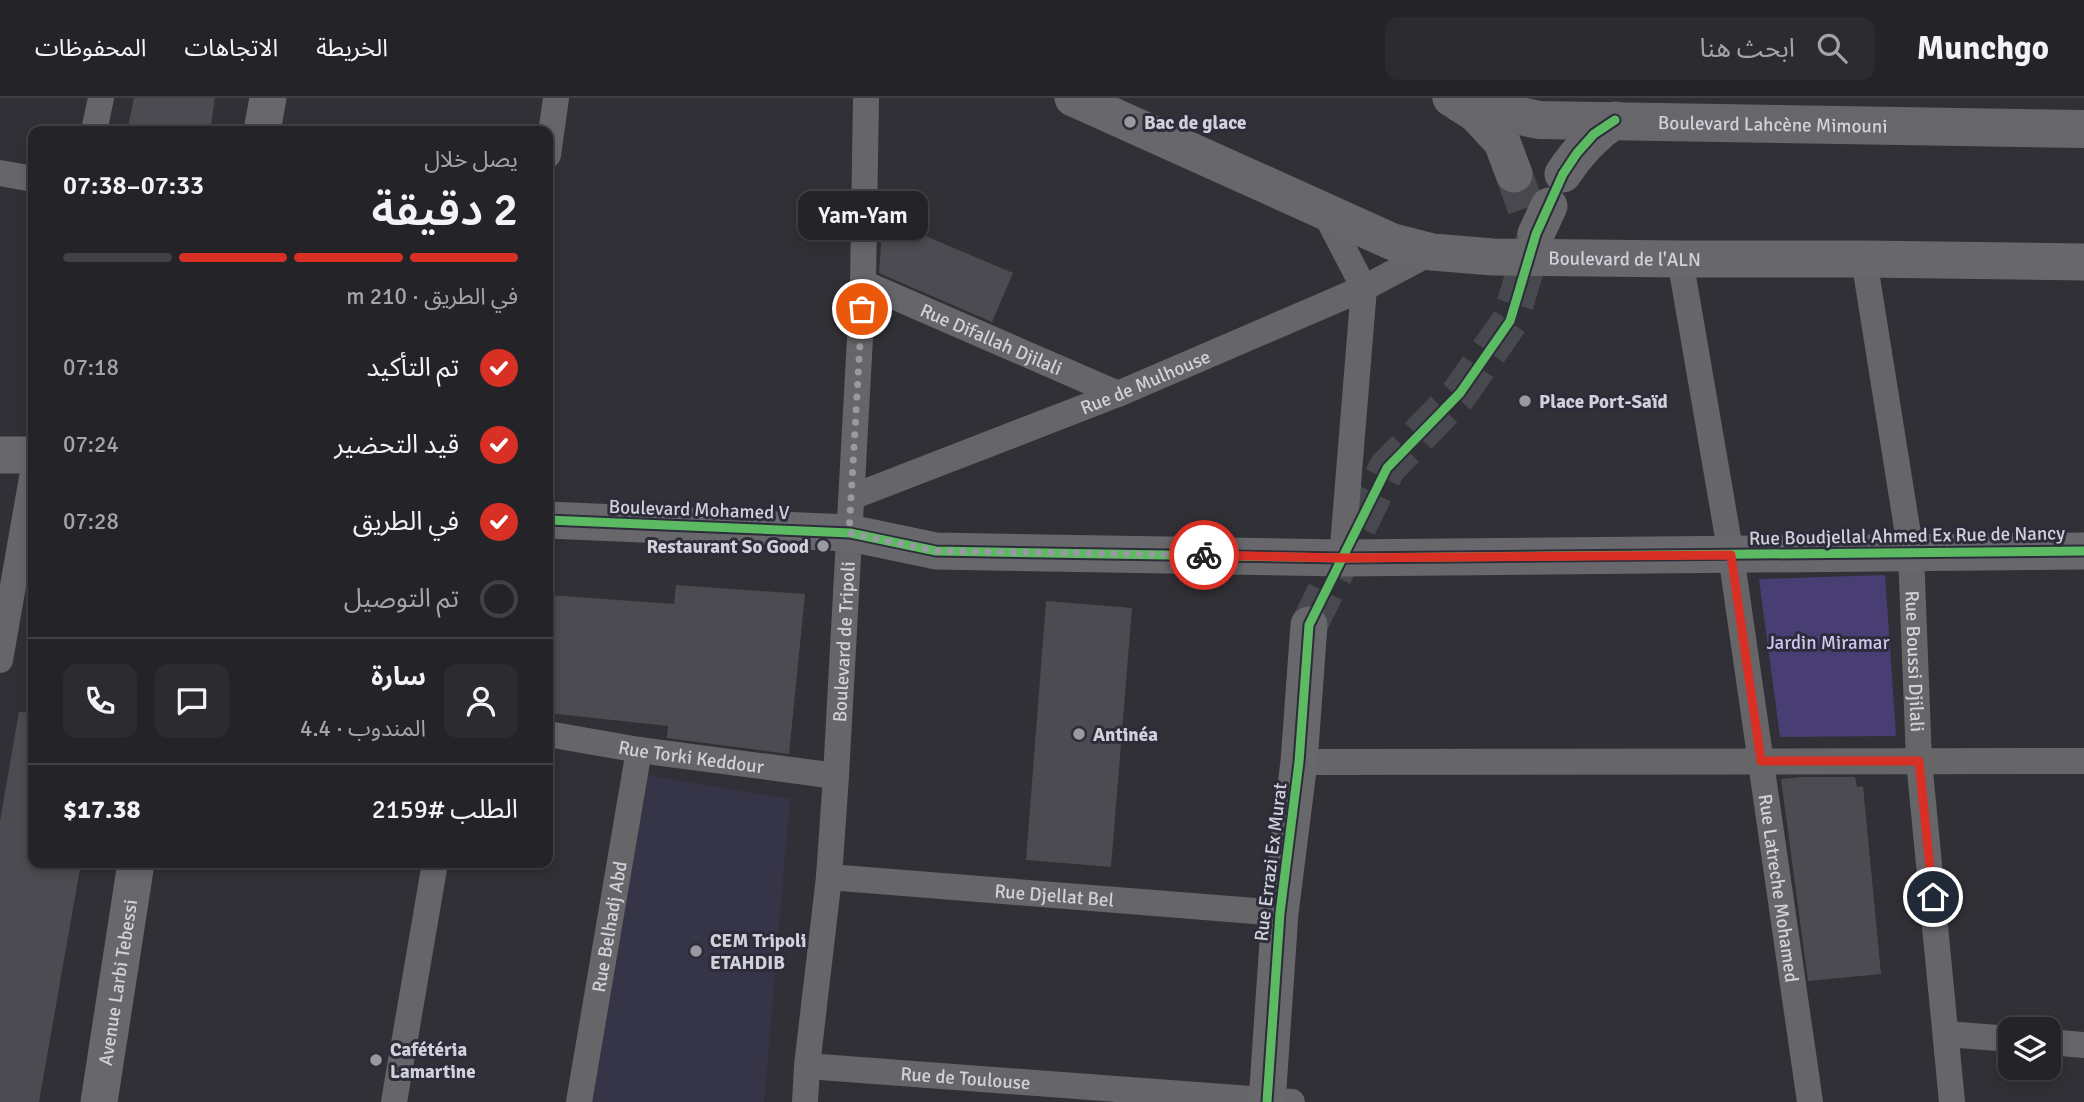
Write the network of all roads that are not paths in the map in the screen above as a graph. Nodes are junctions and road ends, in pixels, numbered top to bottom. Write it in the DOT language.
graph roads {
  1 [pos="101,98"];
  2 [pos="268,98"];
  3 [pos="556,98"];
  4 [pos="866,98"];
  5 [pos="1073,98"];
  6 [pos="1451,98"];
  7 [pos="1464,98"];
  8 [pos="1615,120"];
  9 [pos="95,126"];
  10 [pos="263,126"];
  11 [pos="552,126"];
  12 [pos="2084,129"];
  13 [pos="0,173"];
  14 [pos="28,178"];
  15 [pos="1324,211"];
  16 [pos="1432,252"];
  17 [pos="1864,258"];
  18 [pos="1680,259"];
  19 [pos="2084,262"];
  20 [pos="863,283"];
  21 [pos="1364,288"];
  22 [pos="1118,394"];
  23 [pos="0,437"];
  24 [pos="28,452"];
  25 [pos="0,454"];
  26 [pos="28,455"];
  27 [pos="852,497"];
  28 [pos="28,500"];
  29 [pos="553,520"];
  30 [pos="849,533"];
  31 [pos="2084,551"];
  32 [pos="1911,553"];
  33 [pos="1731,555"];
  34 [pos="1342,558"];
  35 [pos="1309,625"];
  36 [pos="0,660"];
  37 [pos="553,735"];
  38 [pos="639,750"];
  39 [pos="1761,761"];
  40 [pos="1919,761"];
  41 [pos="2084,761"];
  42 [pos="1299,762"];
  43 [pos="836,776"];
  44 [pos="135,868"];
  45 [pos="434,868"];
  46 [pos="829,877"];
  47 [pos="1280,914"];
  48 [pos="1946,1034"];
  49 [pos="1998,1038"];
  50 [pos="2061,1043"];
  51 [pos="2084,1045"];
  52 [pos="807,1066"];
  53 [pos="1275,1101"];
  54 [pos="99,1102"];
  55 [pos="394,1102"];
  56 [pos="579,1102"];
  57 [pos="805,1102"];
  58 [pos="1811,1102"];
  59 [pos="1952,1102"];
  1 -- 9 [label="street"];
  2 -- 10 [label="street"];
  3 -- 11 [label="street"];
  4 -- 20 [label="street, Boulevard de Tripoli"];
  5 -- 15 [label="street, Boulevard de l'ALN"];
  6 -- 8 [label="street"];
  7 -- 8 [label="main road, Boulevard Lahcène Mimouni"];
  8 -- 12 [label="main road, Boulevard Lahcène Mimouni"];
  13 -- 14 [label="street"];
  15 -- 16 [label="street, Boulevard de l'ALN"];
  15 -- 21 [label="street"];
  16 -- 18 [label="street, Boulevard de l'ALN"];
  16 -- 21 [label="street, Rue de Mulhouse"];
  17 -- 18 [label="street, Boulevard de l'ALN"];
  17 -- 19 [label="street, Boulevard de l'ALN"];
  17 -- 32 [label="street, Rue Boussi Djilali"];
  18 -- 33 [label="street, Rue Latreche Mohamed"];
  20 -- 22 [label="street, Rue Difallah Djilali"];
  20 -- 27 [label="street, Boulevard de Tripoli"];
  21 -- 22 [label="street, Rue de Mulhouse"];
  21 -- 34 [label="street"];
  22 -- 27 [label="street, Rue de Mulhouse"];
  23 -- 24 [label="street"];
  25 -- 26 [label="street"];
  27 -- 30 [label="street, Boulevard de Tripoli"];
  28 -- 36 [label="street"];
  29 -- 30 [label="street, Boulevard Mohamed V"];
  30 -- 34 [label="street, Boulevard Mohamed V"];
  30 -- 43 [label="street, Boulevard de Tripoli"];
  31 -- 32 [label="street, Rue Boudjellal Ahmed Ex Rue de Nancy"];
  32 -- 33 [label="street, Rue Boudjellal Ahmed Ex Rue de Nancy"];
  32 -- 40 [label="street, Rue Boussi Djilali"];
  33 -- 34 [label="street, Rue Boudjellal Ahmed Ex Rue de Nancy"];
  33 -- 39 [label="street, Rue Latreche Mohamed"];
  35 -- 42 [label="street, Rue Errazi Ex Murat"];
  37 -- 38 [label="street, Rue Torki Keddour"];
  38 -- 43 [label="street, Rue Torki Keddour"];
  38 -- 56 [label="street, Rue Belhadj Abd"];
  39 -- 40 [label="street"];
  39 -- 42 [label="street"];
  39 -- 58 [label="street, Rue Latreche Mohamed"];
  40 -- 41 [label="street"];
  40 -- 48 [label="street, Rue Boussi Djilali"];
  42 -- 47 [label="street, Rue Errazi Ex Murat"];
  43 -- 46 [label="street, Boulevard de Tripoli"];
  44 -- 54 [label="street, Avenue Larbi Tebessi"];
  45 -- 55 [label="street"];
  46 -- 47 [label="street, Rue Djellat Bel"];
  46 -- 52 [label="street, Boulevard de Tripoli"];
  47 -- 53 [label="street, Rue Errazi Ex Murat"];
  48 -- 49 [label="street"];
  48 -- 59 [label="street, Rue Boussi Djilali"];
  50 -- 51 [label="street"];
  52 -- 53 [label="street, Rue de Toulouse"];
  52 -- 57 [label="street, Boulevard de Tripoli"];
}
